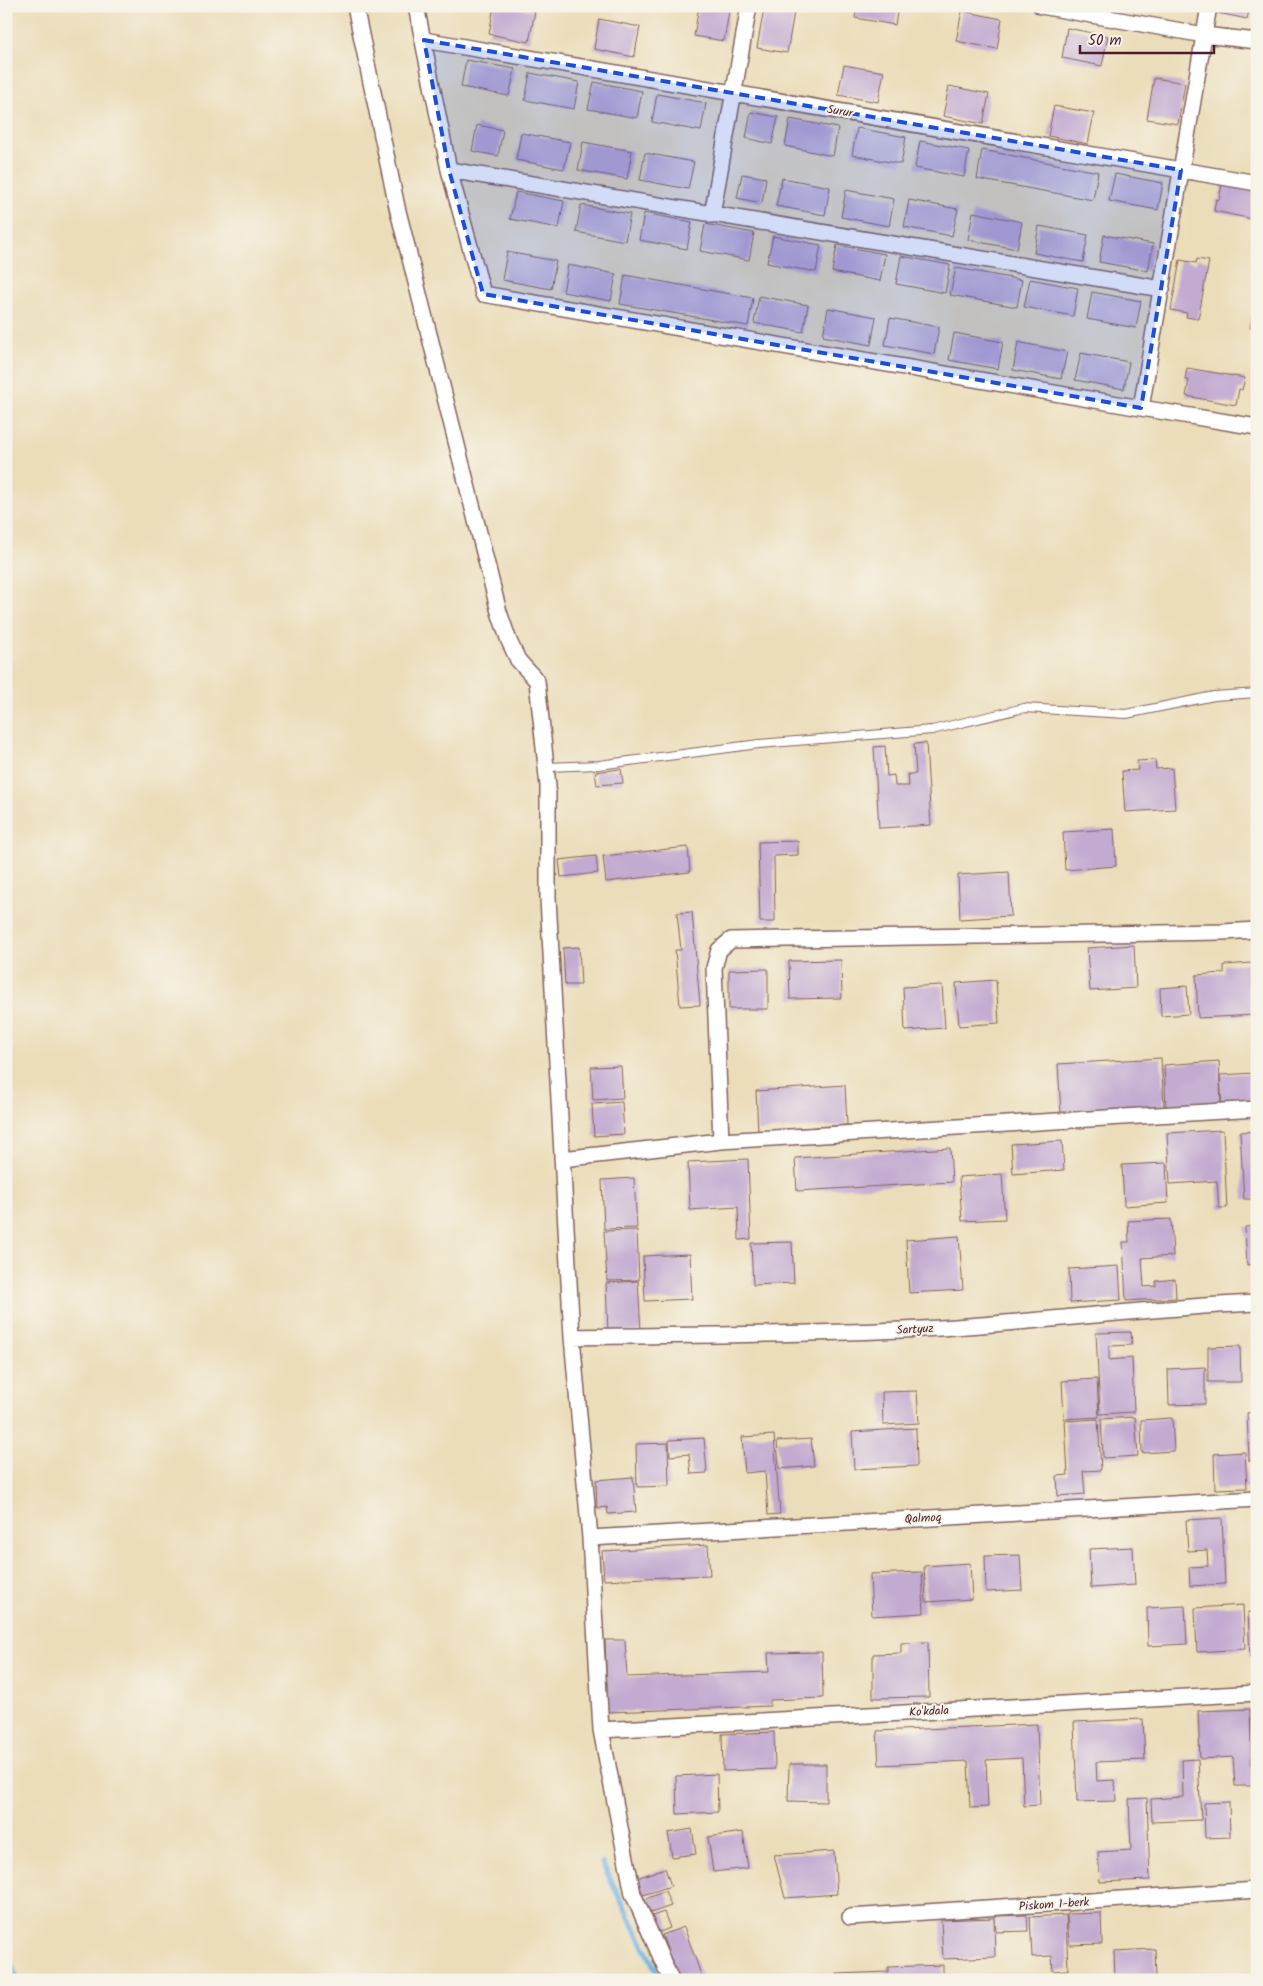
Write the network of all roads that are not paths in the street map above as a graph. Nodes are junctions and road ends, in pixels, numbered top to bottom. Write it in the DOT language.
graph roads {
  1 [pos="355,6"];
  2 [pos="416,6"];
  3 [pos="749,6"];
  4 [pos="1041,6"];
  5 [pos="1209,6"];
  6 [pos="1204,35"];
  7 [pos="424,40"];
  8 [pos="1257,41"];
  9 [pos="734,93"];
  10 [pos="449,170"];
  11 [pos="1181,170"];
  12 [pos="1257,183"];
  13 [pos="712,215"];
  14 [pos="1162,289"];
  15 [pos="1141,408"];
  16 [pos="1257,427"];
  17 [pos="1257,693"];
  18 [pos="546,767"];
  19 [pos="1257,930"];
  20 [pos="1257,1109"];
  21 [pos="721,1141"];
  22 [pos="562,1159"];
  23 [pos="1257,1304"];
  24 [pos="572,1337"];
  25 [pos="1257,1498"];
  26 [pos="590,1538"];
  27 [pos="1257,1693"];
  28 [pos="601,1730"];
  29 [pos="1257,1890"];
  30 [pos="850,1917"];
  31 [pos="671,1980"];
  1 -- 18 [label="street"];
  2 -- 7 [label="street"];
  3 -- 9 [label="street"];
  4 -- 6 [label="street"];
  5 -- 6 [label="street"];
  6 -- 8 [label="street"];
  6 -- 11 [label="street"];
  7 -- 9 [label="street, Surur"];
  7 -- 10 [label="street"];
  9 -- 11 [label="street, Surur"];
  9 -- 13 [label="street"];
  10 -- 13 [label="street"];
  10 -- 15 [label="street"];
  11 -- 12 [label="street, Surur"];
  11 -- 14 [label="street"];
  13 -- 14 [label="street"];
  14 -- 15 [label="street"];
  15 -- 16 [label="street"];
  17 -- 18 [label="lane"];
  18 -- 22 [label="street"];
  19 -- 21 [label="street"];
  20 -- 21 [label="street"];
  21 -- 22 [label="street"];
  22 -- 24 [label="street"];
  23 -- 24 [label="street, Sartyuz"];
  24 -- 26 [label="street"];
  25 -- 26 [label="street, Qalmoq"];
  26 -- 28 [label="street"];
  27 -- 28 [label="street, Ko'kdala"];
  28 -- 31 [label="street"];
  29 -- 30 [label="street, Piskom 1-berk"];
}
